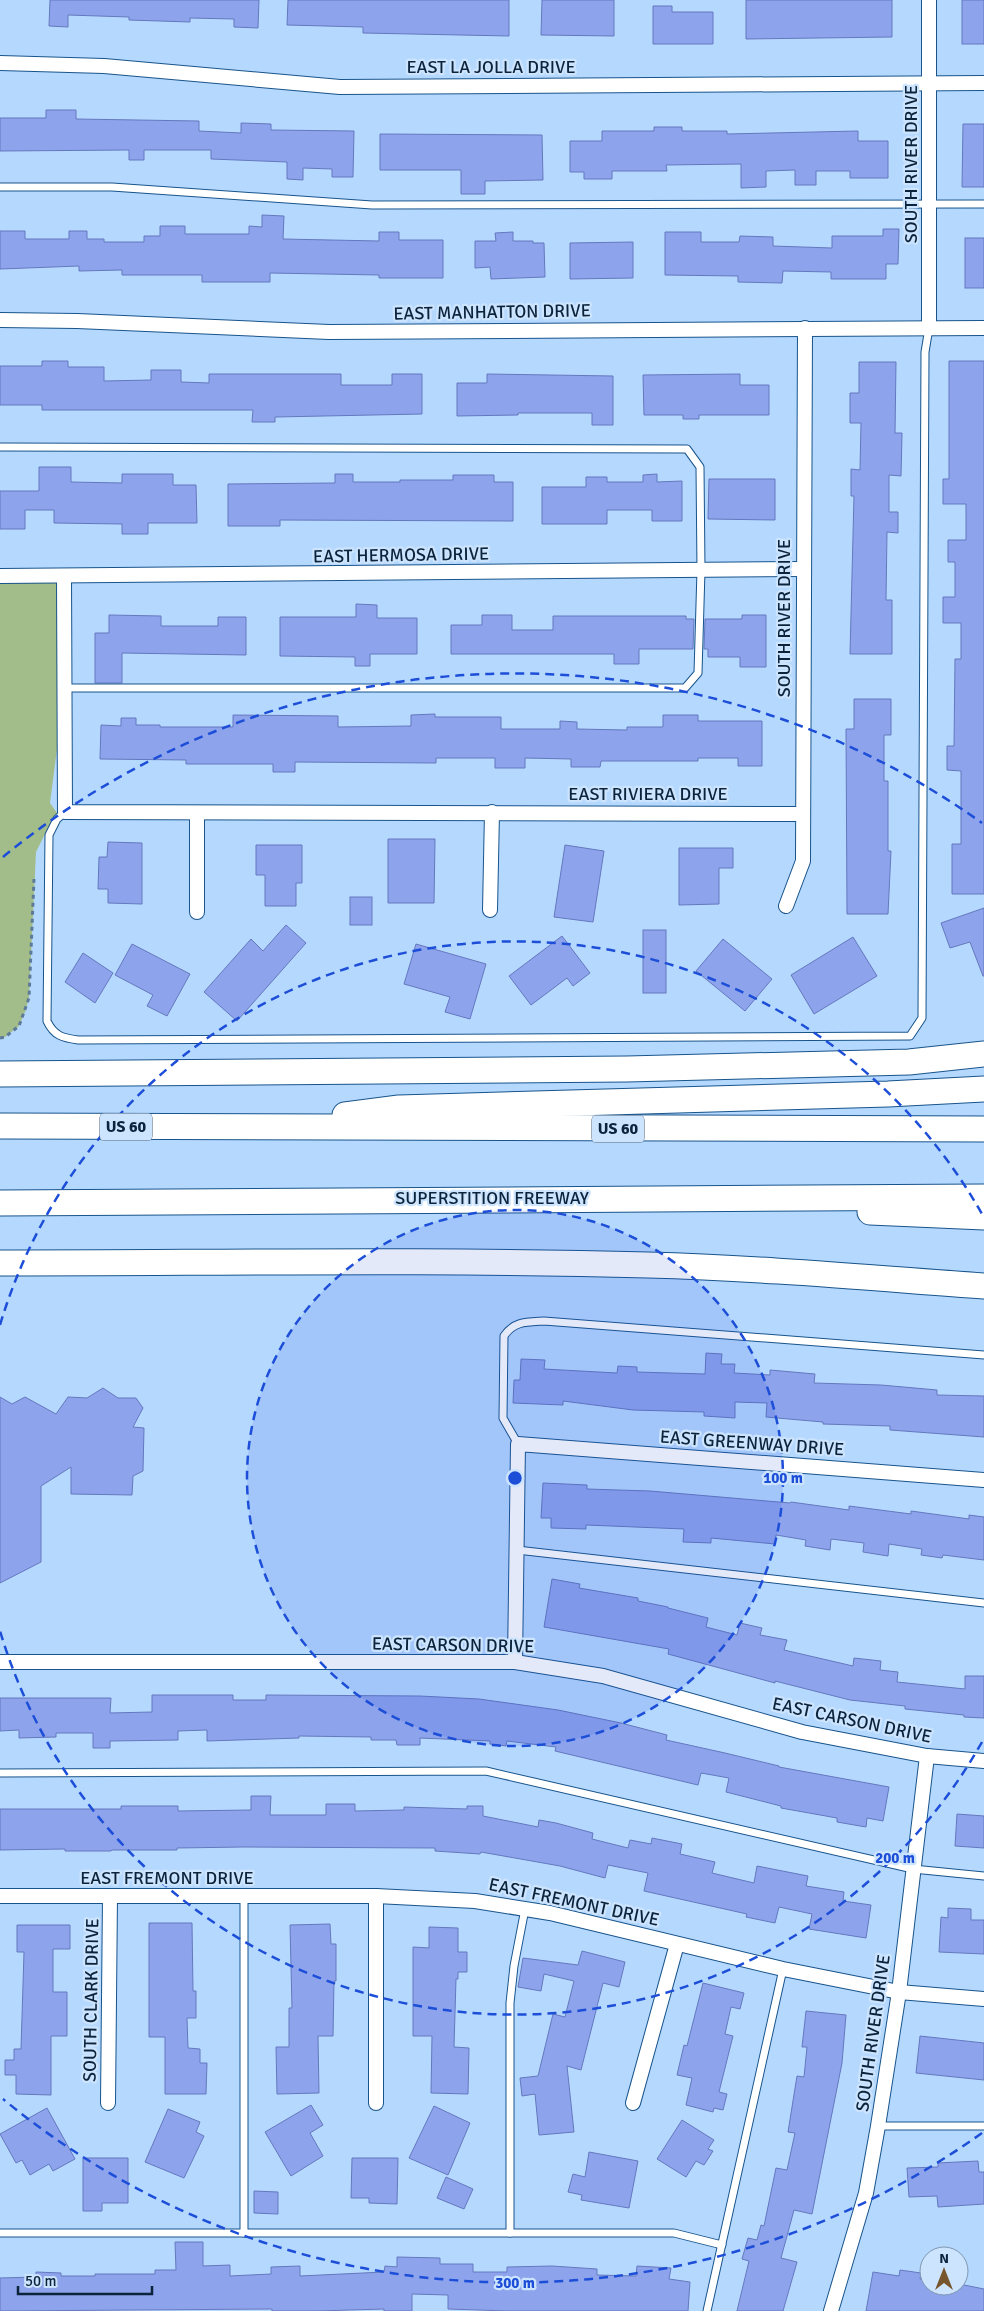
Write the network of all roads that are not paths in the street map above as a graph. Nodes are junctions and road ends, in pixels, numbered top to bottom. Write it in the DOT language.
graph roads {
  1 [pos="929,0"];
  2 [pos="0,63"];
  3 [pos="929,82"];
  4 [pos="984,83"];
  5 [pos="0,187"];
  6 [pos="929,204"];
  7 [pos="984,204"];
  8 [pos="0,320"];
  9 [pos="805,328"];
  10 [pos="929,328"];
  11 [pos="984,328"];
  12 [pos="0,446"];
  13 [pos="803,569"];
  14 [pos="701,570"];
  15 [pos="0,576"];
  16 [pos="64,577"];
  17 [pos="64,688"];
  18 [pos="65,812"];
  19 [pos="492,812"];
  20 [pos="197,814"];
  21 [pos="803,814"];
  22 [pos="786,906"];
  23 [pos="490,910"];
  24 [pos="197,912"];
  25 [pos="984,1054"];
  26 [pos="0,1074"];
  27 [pos="984,1089"];
  28 [pos="0,1126"];
  29 [pos="252,1127"];
  30 [pos="984,1129"];
  31 [pos="605,1197"];
  32 [pos="984,1197"];
  33 [pos="0,1203"];
  34 [pos="984,1216"];
  35 [pos="0,1263"];
  36 [pos="984,1286"];
  37 [pos="984,1355"];
  38 [pos="518,1444"];
  39 [pos="984,1480"];
  40 [pos="517,1550"];
  41 [pos="984,1602"];
  42 [pos="0,1662"];
  43 [pos="515,1662"];
  44 [pos="927,1756"];
  45 [pos="984,1761"];
  46 [pos="0,1773"];
  47 [pos="914,1869"];
  48 [pos="984,1876"];
  49 [pos="0,1896"];
  50 [pos="110,1896"];
  51 [pos="244,1896"];
  52 [pos="376,1896"];
  53 [pos="525,1909"];
  54 [pos="677,1944"];
  55 [pos="783,1969"];
  56 [pos="899,1992"];
  57 [pos="984,1999"];
  58 [pos="108,2103"];
  59 [pos="376,2103"];
  60 [pos="633,2103"];
  61 [pos="878,2126"];
  62 [pos="984,2126"];
  63 [pos="0,2233"];
  64 [pos="244,2233"];
  65 [pos="510,2233"];
  66 [pos="722,2245"];
  67 [pos="707,2311"];
  68 [pos="831,2311"];
  1 -- 3 [label="street, SOUTH RIVER DRIVE"];
  2 -- 3 [label="street, EAST LA JOLLA DRIVE"];
  3 -- 4 [label="street, EAST LA JOLLA DRIVE"];
  3 -- 6 [label="street, SOUTH RIVER DRIVE"];
  5 -- 6 [label="lane"];
  6 -- 7 [label="lane"];
  6 -- 10 [label="street, SOUTH RIVER DRIVE"];
  8 -- 9 [label="street, EAST MANHATTON DRIVE"];
  9 -- 10 [label="street, EAST MANHATTON DRIVE"];
  9 -- 13 [label="street, SOUTH RIVER DRIVE"];
  10 -- 11 [label="street, EAST MANHATTON DRIVE"];
  10 -- 18 [label="lane"];
  12 -- 14 [label="lane"];
  13 -- 14 [label="street, EAST HERMOSA DRIVE"];
  13 -- 21 [label="street, SOUTH RIVER DRIVE"];
  14 -- 16 [label="street, EAST HERMOSA DRIVE"];
  14 -- 17 [label="lane"];
  15 -- 16 [label="street, EAST HERMOSA DRIVE"];
  16 -- 17 [label="street"];
  17 -- 18 [label="street"];
  18 -- 20 [label="street, EAST RIVIERA DRIVE"];
  19 -- 20 [label="street, EAST RIVIERA DRIVE"];
  19 -- 21 [label="street, EAST RIVIERA DRIVE"];
  19 -- 23 [label="street"];
  20 -- 24 [label="street"];
  21 -- 22 [label="street, SOUTH RIVER DRIVE"];
  25 -- 26 [label="highway"];
  27 -- 29 [label="highway"];
  28 -- 29 [label="highway, US 60"];
  29 -- 30 [label="highway, US 60"];
  31 -- 32 [label="highway, SUPERSTITION FREEWAY"];
  31 -- 33 [label="highway, SUPERSTITION FREEWAY"];
  31 -- 34 [label="highway"];
  35 -- 36 [label="highway"];
  37 -- 38 [label="lane"];
  38 -- 39 [label="street, EAST GREENWAY DRIVE"];
  38 -- 40 [label="street"];
  40 -- 41 [label="lane"];
  40 -- 43 [label="street"];
  42 -- 43 [label="street, EAST CARSON DRIVE"];
  43 -- 44 [label="street, EAST CARSON DRIVE"];
  44 -- 45 [label="street, EAST CARSON DRIVE"];
  44 -- 47 [label="street, SOUTH RIVER DRIVE"];
  46 -- 47 [label="lane"];
  47 -- 48 [label="lane"];
  47 -- 56 [label="street, SOUTH RIVER DRIVE"];
  49 -- 50 [label="street, EAST FREMONT DRIVE"];
  50 -- 51 [label="street, EAST FREMONT DRIVE"];
  50 -- 58 [label="street, SOUTH CLARK DRIVE"];
  51 -- 52 [label="street, EAST FREMONT DRIVE"];
  51 -- 64 [label="lane"];
  52 -- 53 [label="street, EAST FREMONT DRIVE"];
  52 -- 59 [label="street"];
  53 -- 54 [label="street, EAST FREMONT DRIVE"];
  53 -- 65 [label="lane"];
  54 -- 55 [label="street, EAST FREMONT DRIVE"];
  54 -- 60 [label="street"];
  55 -- 56 [label="street, EAST FREMONT DRIVE"];
  55 -- 66 [label="lane"];
  56 -- 57 [label="street, EAST FREMONT DRIVE"];
  56 -- 61 [label="street, SOUTH RIVER DRIVE"];
  61 -- 62 [label="lane"];
  61 -- 68 [label="street, SOUTH RIVER DRIVE"];
  63 -- 64 [label="lane"];
  64 -- 65 [label="lane"];
  65 -- 66 [label="lane"];
  66 -- 67 [label="lane"];
}
